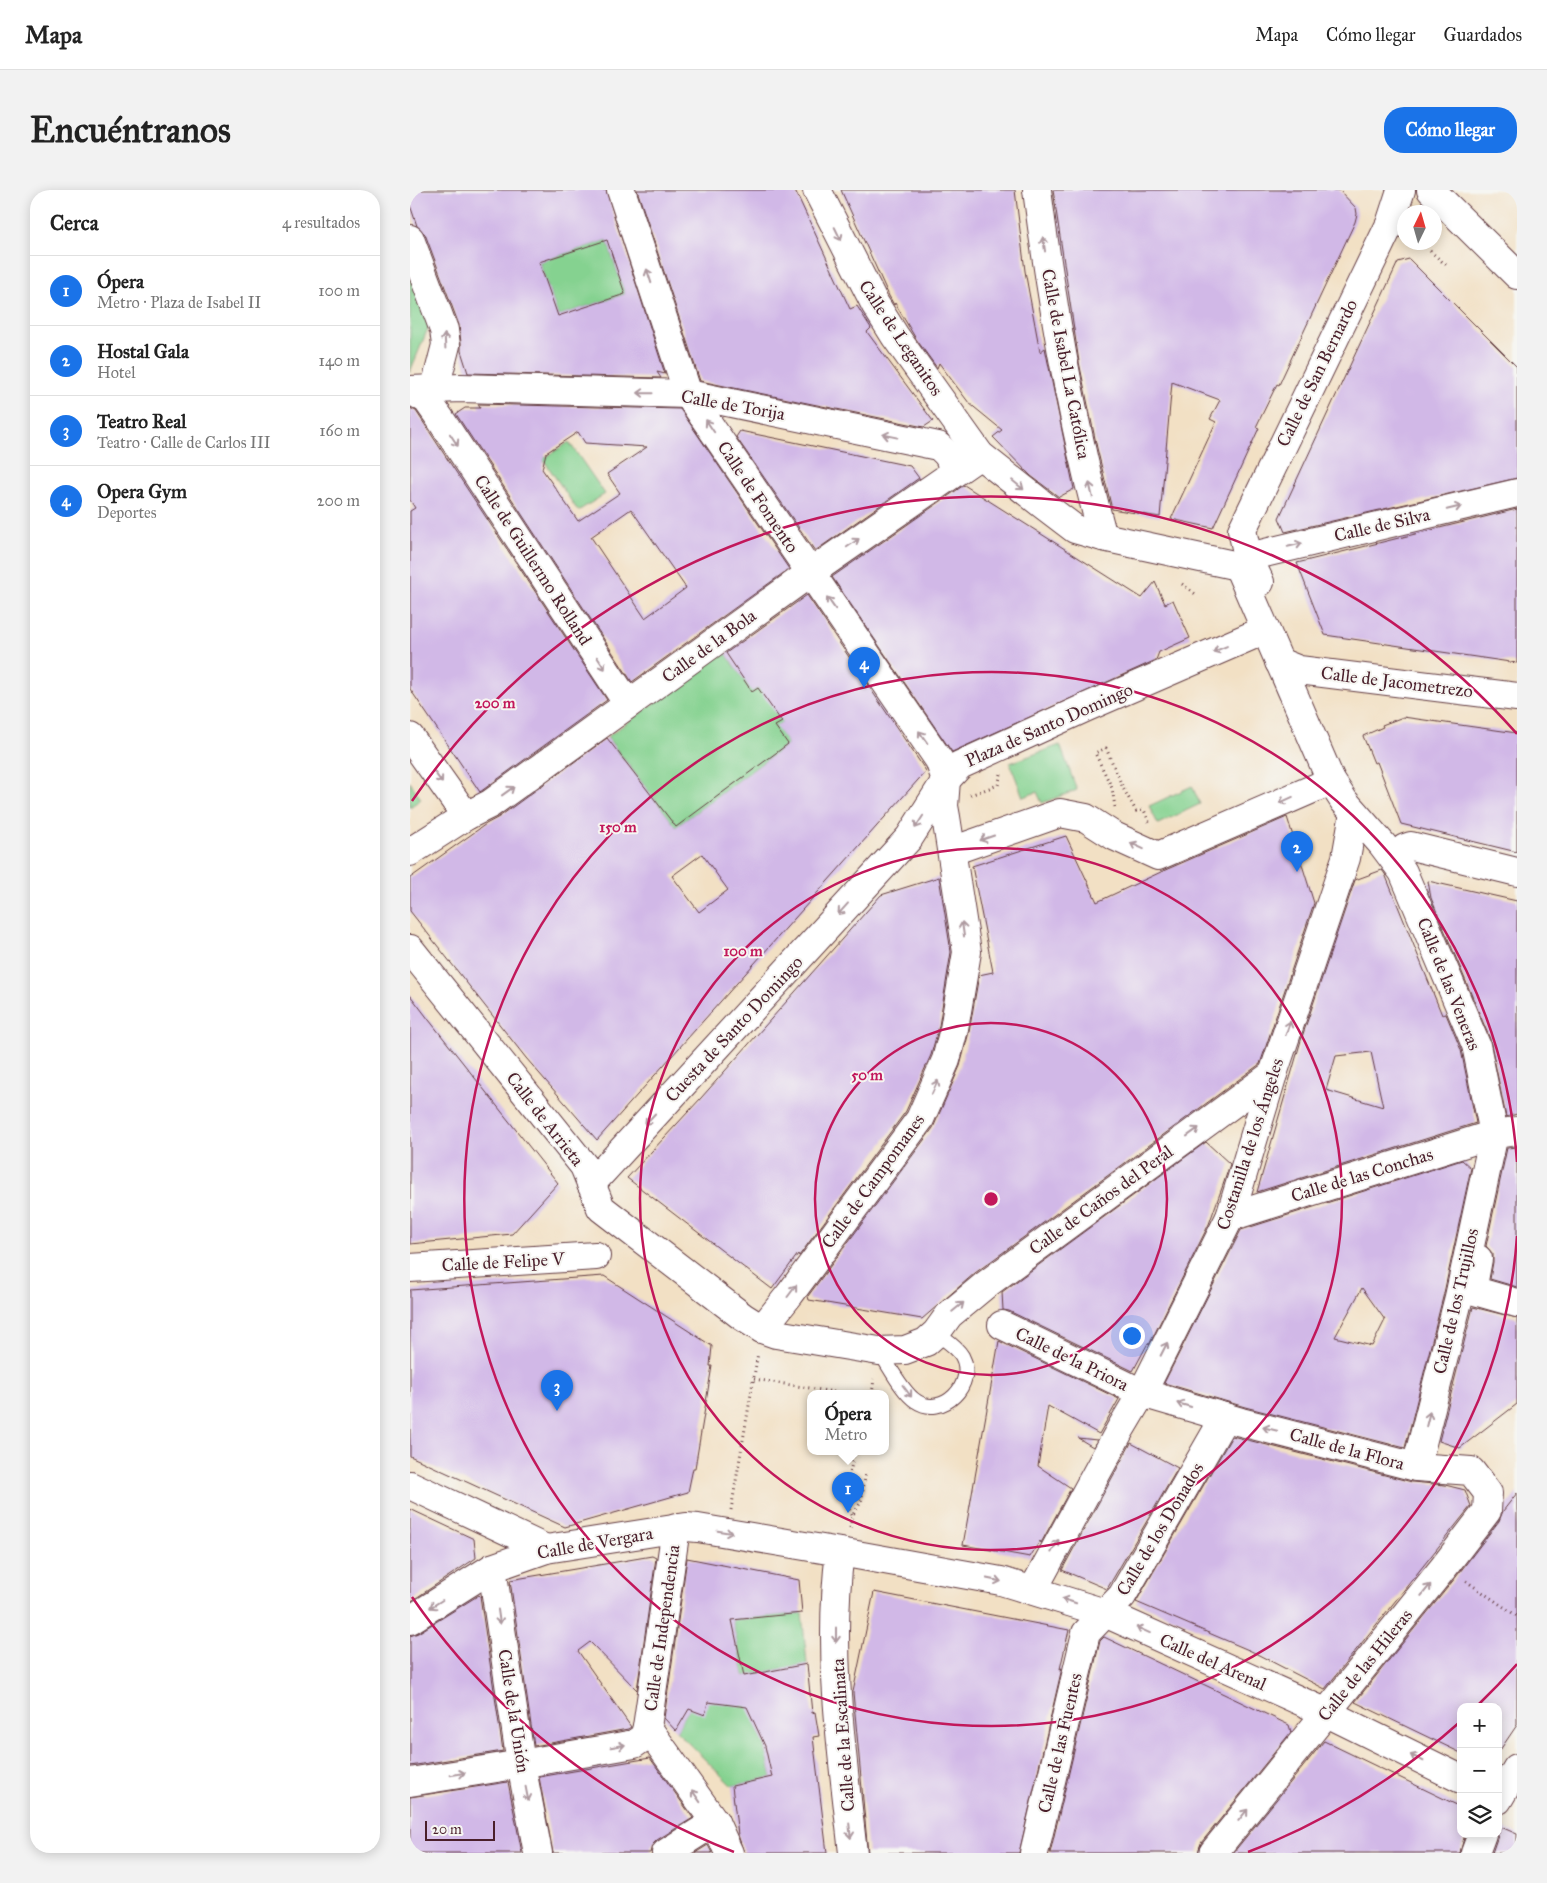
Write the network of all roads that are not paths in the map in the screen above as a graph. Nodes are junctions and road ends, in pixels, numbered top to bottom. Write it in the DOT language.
graph roads {
  1 [pos="621,190"];
  2 [pos="817,190"];
  3 [pos="1037,190"];
  4 [pos="1401,190"];
  5 [pos="1432,190"];
  6 [pos="410,239"];
  7 [pos="1517,276"];
  8 [pos="429,389"];
  9 [pos="688,394"];
  10 [pos="959,426"];
  11 [pos="938,446"];
  12 [pos="980,455"];
  13 [pos="951,475"];
  14 [pos="1517,493"];
  15 [pos="1103,537"];
  16 [pos="1243,561"];
  17 [pos="810,573"];
  18 [pos="1265,630"];
  19 [pos="1289,666"];
  20 [pos="1517,697"];
  21 [pos="628,704"];
  22 [pos="410,738"];
  23 [pos="1331,781"];
  24 [pos="956,789"];
  25 [pos="1354,813"];
  26 [pos="466,816"];
  27 [pos="1394,846"];
  28 [pos="952,851"];
  29 [pos="410,852"];
  30 [pos="1346,858"];
  31 [pos="1517,872"];
  32 [pos="875,873"];
  33 [pos="1425,881"];
  34 [pos="410,949"];
  35 [pos="1272,1074"];
  36 [pos="1505,1133"];
  37 [pos="592,1184"];
  38 [pos="1230,1217"];
  39 [pos="596,1256"];
  40 [pos="410,1268"];
  41 [pos="1459,1297"];
  42 [pos="1517,1302"];
  43 [pos="1517,1313"];
  44 [pos="1002,1325"];
  45 [pos="762,1329"];
  46 [pos="936,1333"];
  47 [pos="879,1351"];
  48 [pos="1142,1393"];
  49 [pos="1225,1417"];
  50 [pos="1416,1467"];
  51 [pos="1471,1472"];
  52 [pos="410,1485"];
  53 [pos="676,1528"];
  54 [pos="546,1549"];
  55 [pos="840,1552"];
  56 [pos="492,1568"];
  57 [pos="1033,1590"];
  58 [pos="1104,1613"];
  59 [pos="410,1620"];
  60 [pos="1086,1633"];
  61 [pos="1325,1712"];
  62 [pos="648,1727"];
  63 [pos="521,1764"];
  64 [pos="1457,1777"];
  65 [pos="410,1782"];
  66 [pos="714,1822"];
  67 [pos="1481,1838"];
  68 [pos="538,1853"];
  69 [pos="666,1853"];
  70 [pos="729,1853"];
  71 [pos="853,1853"];
  72 [pos="1034,1853"];
  73 [pos="1213,1853"];
  74 [pos="1475,1853"];
  9 -- 1 [label="street, Calle de Fomento, one-way"];
  2 -- 10 [label="street, Calle de Leganitos, one-way"];
  15 -- 3 [label="street, Calle de Isabel La Católica, one-way"];
  4 -- 16 [label="street, Calle de San Bernardo"];
  5 -- 7 [label="street"];
  8 -- 6 [label="street, one-way"];
  9 -- 8 [label="street, Calle de Torija, one-way"];
  8 -- 21 [label="street, Calle de Guillermo Rolland, one-way"];
  11 -- 9 [label="street, Calle de Torija, one-way"];
  17 -- 9 [label="street, Calle de Fomento, one-way"];
  10 -- 11 [label="street"];
  10 -- 12 [label="street, Calle de Leganitos"];
  11 -- 13 [label="street"];
  12 -- 13 [label="street, Calle de la Bola"];
  12 -- 15 [label="street, one-way"];
  17 -- 13 [label="street, Calle de la Bola, one-way"];
  16 -- 14 [label="street, Calle de Silva, one-way"];
  15 -- 16 [label="street"];
  16 -- 18 [label="street"];
  16 -- 19 [label="street"];
  17 -- 21 [label="street, Calle de la Bola"];
  24 -- 17 [label="street, Calle de Fomento, one-way"];
  18 -- 19 [label="street"];
  18 -- 24 [label="street, Plaza de Santo Domingo, one-way"];
  19 -- 20 [label="street, Calle de Jacometrezo"];
  19 -- 23 [label="street"];
  19 -- 25 [label="street"];
  26 -- 21 [label="street, Calle de la Bola, one-way"];
  22 -- 26 [label="street, one-way"];
  23 -- 25 [label="street"];
  23 -- 28 [label="street, one-way"];
  24 -- 28 [label="street, Calle de Campomanes"];
  24 -- 32 [label="street, Plaza de Santo Domingo, one-way"];
  25 -- 27 [label="street, Calle de las Veneras"];
  25 -- 30 [label="street, Costanilla de los Ángeles"];
  26 -- 29 [label="street, Calle de la Bola"];
  27 -- 30 [label="street"];
  27 -- 31 [label="street"];
  27 -- 36 [label="street, Calle de las Veneras"];
  45 -- 28 [label="street, Calle de Campomanes, one-way"];
  35 -- 30 [label="street, Costanilla de los Ángeles, one-way"];
  32 -- 37 [label="street, Cuesta de Santo Domingo, one-way"];
  33 -- 36 [label="street"];
  34 -- 37 [label="street, Calle de Arrieta"];
  35 -- 38 [label="street, Costanilla de los Ángeles"];
  46 -- 35 [label="street, Calle de Caños del Peral, one-way"];
  36 -- 38 [label="street, Calle de las Conchas"];
  36 -- 41 [label="street, Calle de los Trujillos"];
  36 -- 42 [label="street"];
  37 -- 45 [label="street, Calle de Arrieta"];
  48 -- 38 [label="street, Costanilla de los Ángeles, one-way"];
  39 -- 40 [label="street, Calle de Felipe V"];
  41 -- 43 [label="street"];
  50 -- 41 [label="street, Calle de los Trujillos, one-way"];
  44 -- 48 [label="street, Calle de la Priora"];
  45 -- 47 [label="street, Calle de Arrieta"];
  46 -- 47 [label="street, Calle de Caños del Peral"];
  47 -- 46 [label="lane, one-way"];
  49 -- 48 [label="street, Calle de la Priora, one-way"];
  57 -- 48 [label="street, Costanilla de los Ángeles, one-way"];
  50 -- 49 [label="street, Calle de la Flora, one-way"];
  49 -- 58 [label="street, Calle de los Donados"];
  50 -- 51 [label="street, Calle de la Flora"];
  61 -- 51 [label="street, Calle de las Hileras, one-way"];
  52 -- 54 [label="street"];
  53 -- 54 [label="street, Calle de Vergara"];
  53 -- 55 [label="street, Calle de Vergara, one-way"];
  53 -- 62 [label="street, Calle de Independencia"];
  54 -- 56 [label="street, Calle de Vergara"];
  55 -- 57 [label="street, Calle del Arenal, one-way"];
  55 -- 71 [label="street, Calle de la Escalinata, one-way"];
  56 -- 59 [label="street, Calle de Vergara, one-way"];
  56 -- 63 [label="street, Calle de la Unión, one-way"];
  58 -- 57 [label="street, Calle del Arenal, one-way"];
  58 -- 60 [label="street, Calle de los Donados"];
  61 -- 58 [label="street, Calle del Arenal, one-way"];
  60 -- 72 [label="street, Calle de las Fuentes"];
  64 -- 61 [label="street, Calle del Arenal, one-way"];
  73 -- 61 [label="street, Calle de las Hileras, one-way"];
  63 -- 62 [label="street, one-way"];
  66 -- 62 [label="street, one-way"];
  65 -- 63 [label="street, one-way"];
  63 -- 68 [label="street, Calle de la Unión, one-way"];
  66 -- 69 [label="street"];
  66 -- 70 [label="street"];
  67 -- 74 [label="street"];
}
